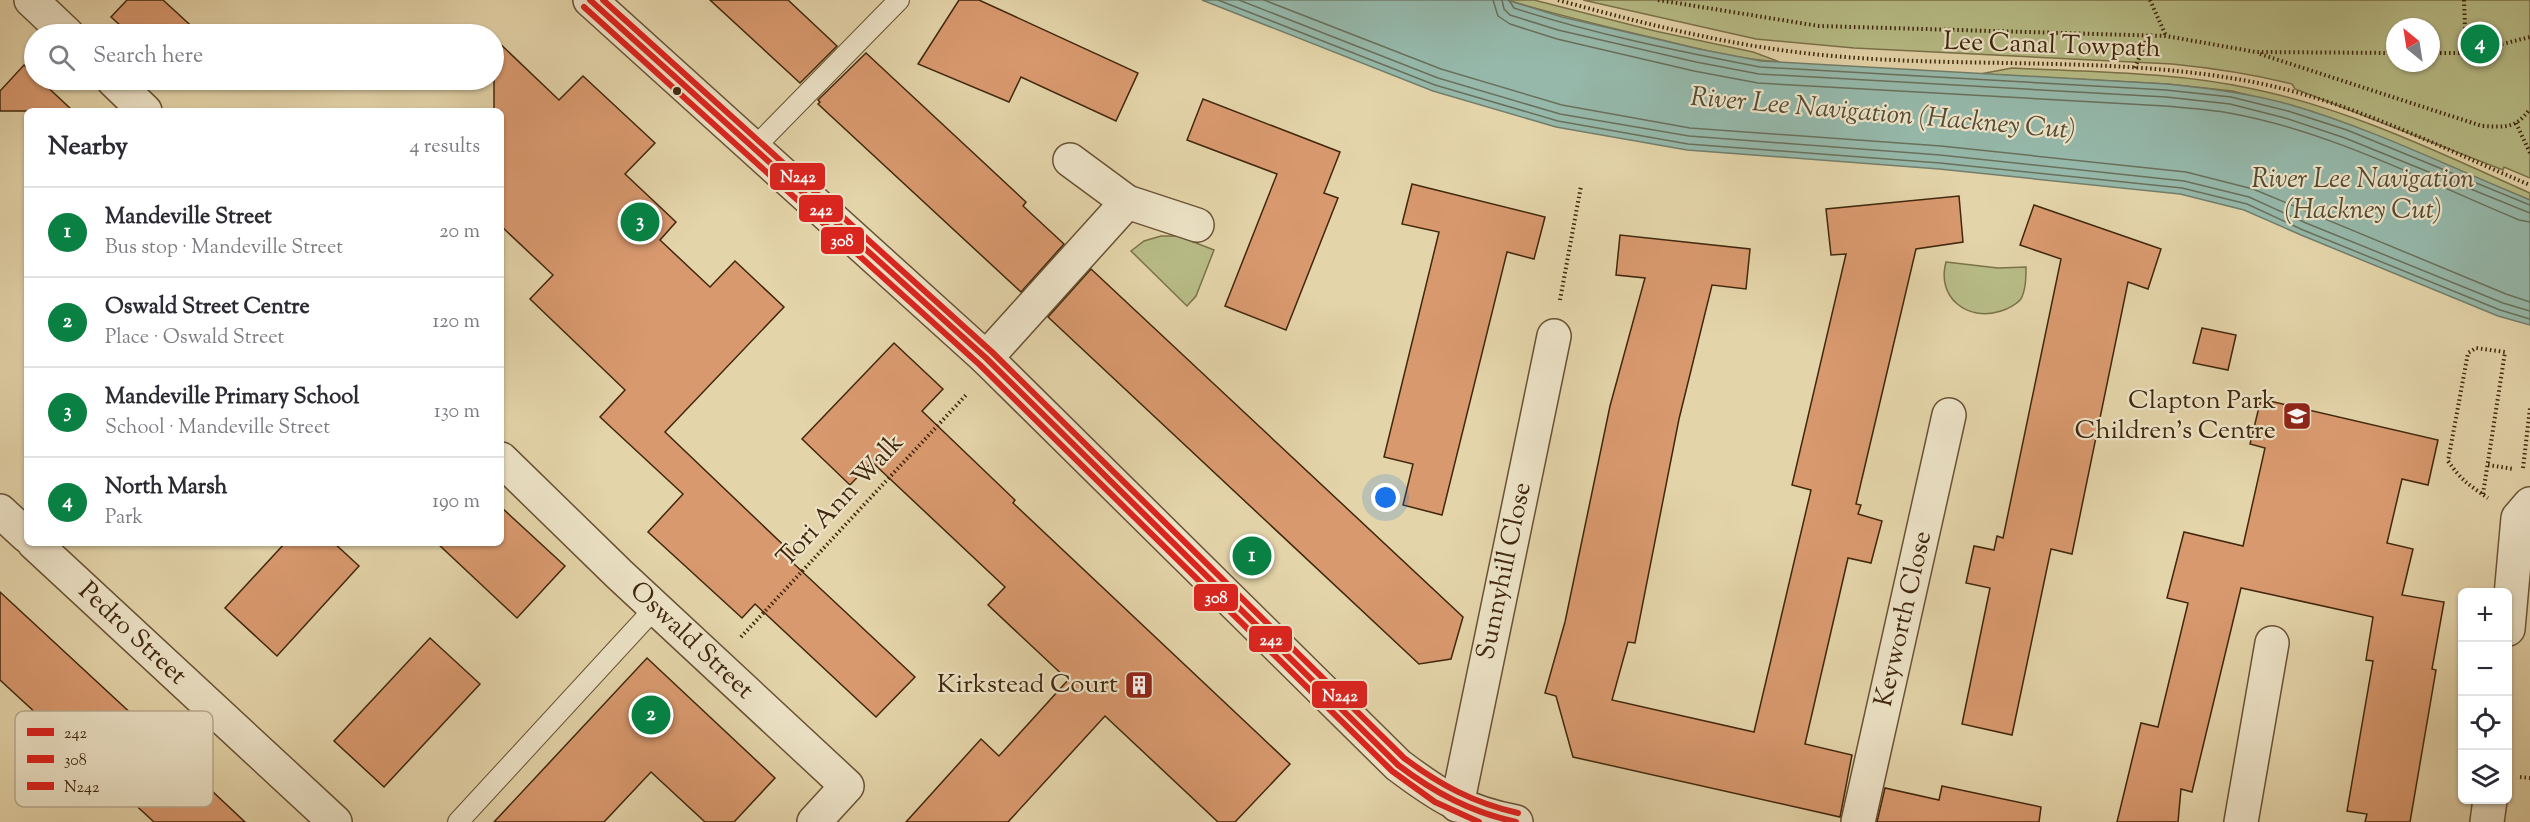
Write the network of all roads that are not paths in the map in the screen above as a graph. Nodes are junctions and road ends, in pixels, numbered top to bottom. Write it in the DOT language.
graph roads {
  1 [pos="32,0"];
  2 [pos="590,0"];
  3 [pos="899,0"];
  4 [pos="57,24"];
  5 [pos="123,90"];
  6 [pos="142,108"];
  7 [pos="754,148"];
  8 [pos="1070,160"];
  9 [pos="1126,202"];
  10 [pos="1197,225"];
  11 [pos="1554,336"];
  12 [pos="990,362"];
  13 [pos="1949,415"];
  14 [pos="504,462"];
  15 [pos="2524,511"];
  16 [pos="40,546"];
  17 [pos="2512,600"];
  18 [pos="656,608"];
  19 [pos="2272,643"];
  20 [pos="2489,804"];
  21 [pos="1456,813"];
  22 [pos="336,822"];
  23 [pos="458,822"];
  24 [pos="814,822"];
  25 [pos="1516,822"];
  26 [pos="1858,822"];
  27 [pos="2241,822"];
  28 [pos="2487,822"];
  1 -- 4 [label="street"];
  2 -- 7 [label="street"];
  3 -- 7 [label="lane"];
  5 -- 6 [label="street"];
  7 -- 12 [label="street"];
  8 -- 9 [label="street"];
  9 -- 10 [label="street"];
  9 -- 12 [label="street"];
  11 -- 21 [label="street, Sunnyhill Close"];
  12 -- 21 [label="street"];
  13 -- 26 [label="street, Keyworth Close"];
  14 -- 18 [label="street, Oswald Street"];
  15 -- 17 [label="street"];
  16 -- 22 [label="street, Pedro Street"];
  18 -- 23 [label="lane"];
  18 -- 24 [label="street, Oswald Street"];
  19 -- 27 [label="street"];
  20 -- 28 [label="street"];
  21 -- 25 [label="street"];
}
